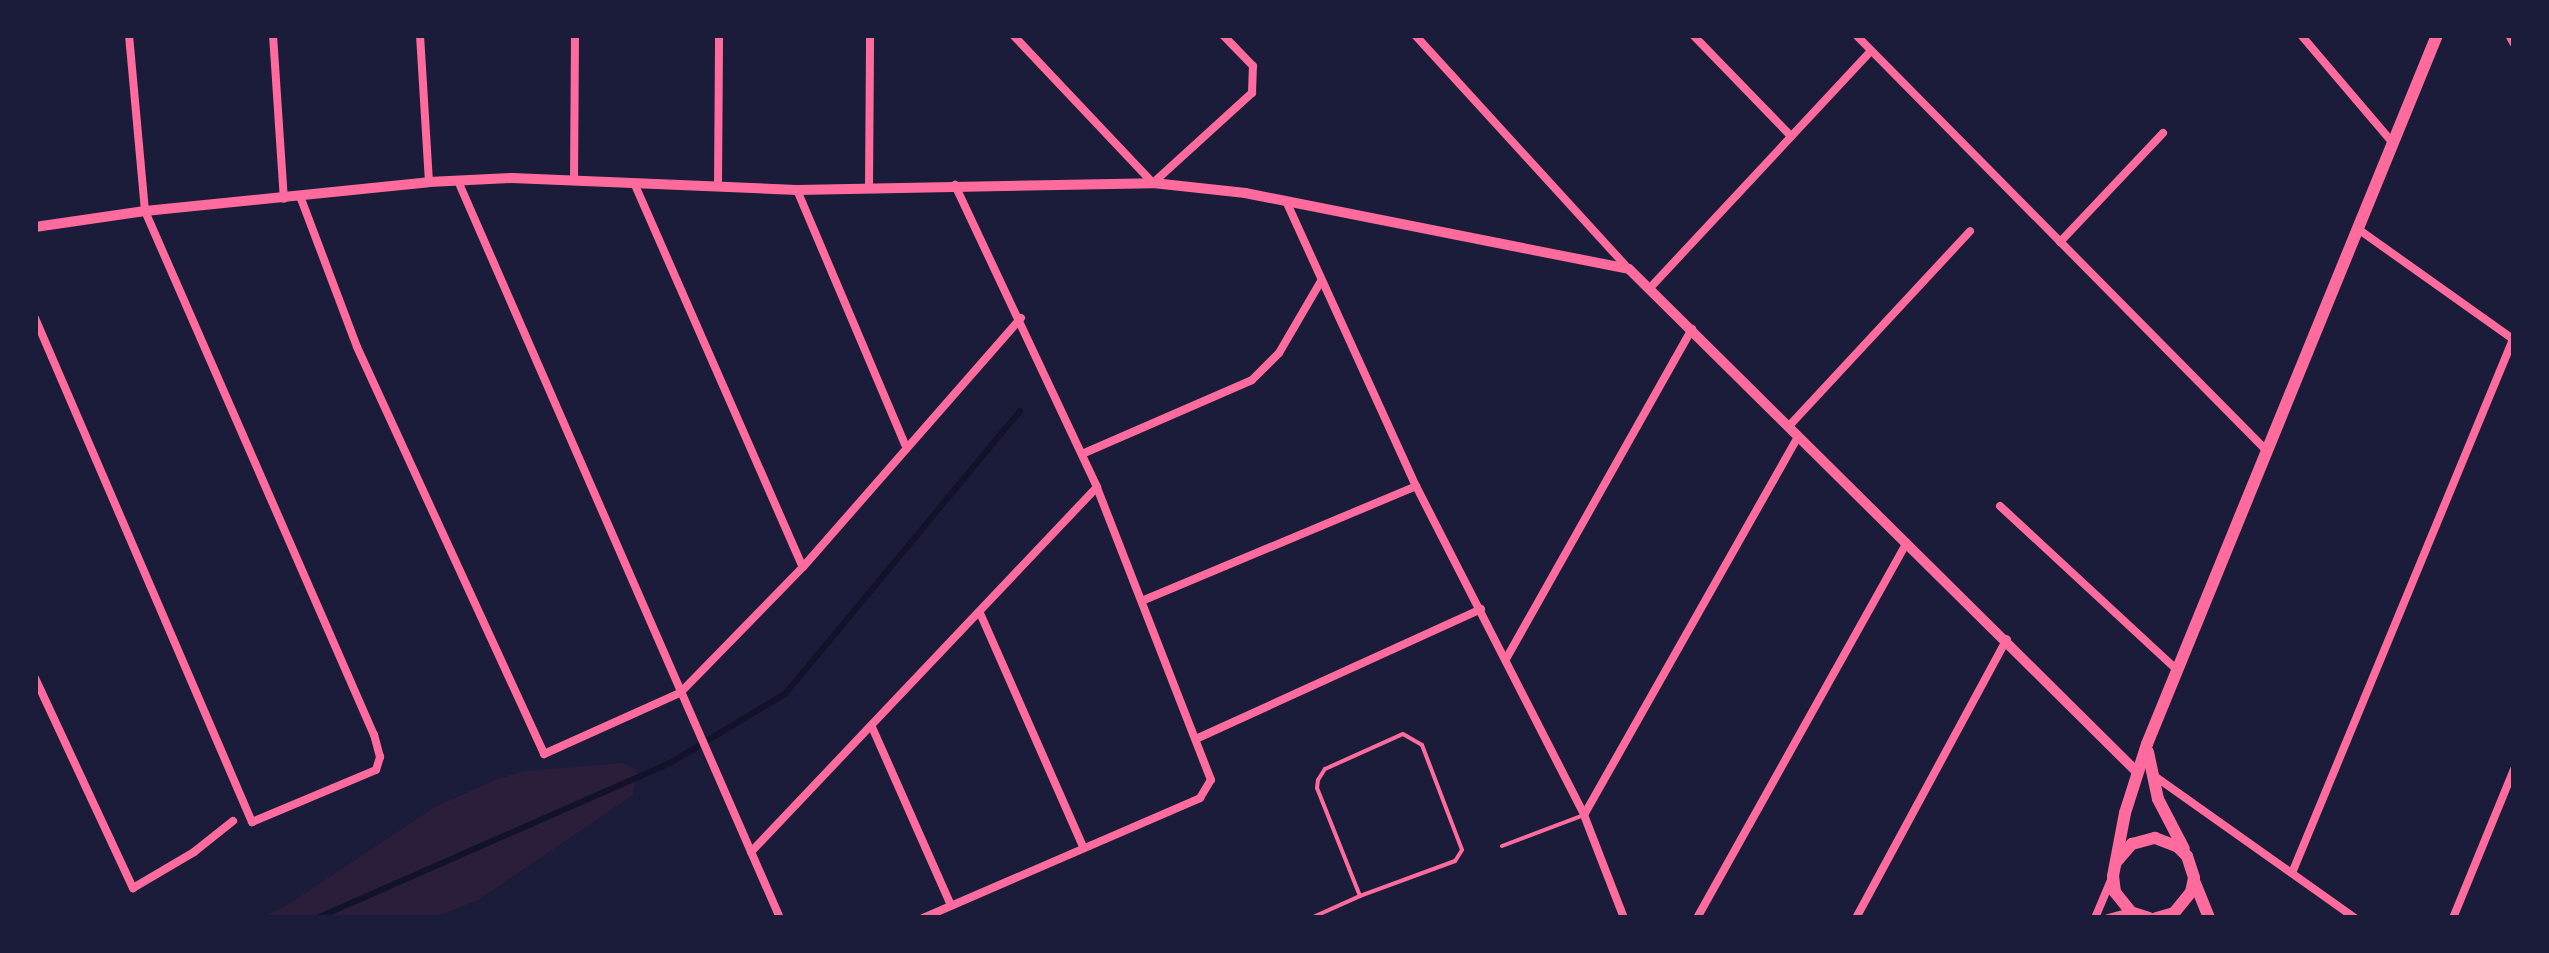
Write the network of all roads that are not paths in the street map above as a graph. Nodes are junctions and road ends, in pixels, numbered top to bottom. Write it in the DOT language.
graph roads {
  1 [pos="129,35"];
  2 [pos="272,35"];
  3 [pos="420,35"];
  4 [pos="575,35"];
  5 [pos="719,35"];
  6 [pos="870,35"];
  7 [pos="1013,35"];
  8 [pos="1223,35"];
  9 [pos="1415,35"];
  10 [pos="1693,35"];
  11 [pos="1856,35"];
  12 [pos="2301,35"];
  13 [pos="2509,35"];
  14 [pos="2436,37"];
  15 [pos="2514,44"];
  16 [pos="1871,50"];
  17 [pos="2162,133"];
  18 [pos="1789,134"];
  19 [pos="2394,143"];
  20 [pos="458,180"];
  21 [pos="574,180"];
  22 [pos="429,182"];
  23 [pos="1153,183"];
  24 [pos="635,184"];
  25 [pos="955,185"];
  26 [pos="718,186"];
  27 [pos="870,189"];
  28 [pos="797,190"];
  29 [pos="300,196"];
  30 [pos="284,199"];
  31 [pos="1286,200"];
  32 [pos="145,211"];
  33 [pos="35,227"];
  34 [pos="2358,230"];
  35 [pos="1970,231"];
  36 [pos="2060,242"];
  37 [pos="1629,270"];
  38 [pos="1321,281"];
  39 [pos="1649,289"];
  40 [pos="35,318"];
  41 [pos="1021,318"];
  42 [pos="1692,329"];
  43 [pos="2514,338"];
  44 [pos="1789,426"];
  45 [pos="1798,436"];
  46 [pos="905,445"];
  47 [pos="2267,451"];
  48 [pos="1082,454"];
  49 [pos="1416,486"];
  50 [pos="1097,487"];
  51 [pos="2000,506"];
  52 [pos="1907,543"];
  53 [pos="803,567"];
  54 [pos="1144,600"];
  55 [pos="1480,608"];
  56 [pos="980,613"];
  57 [pos="2007,639"];
  58 [pos="1506,659"];
  59 [pos="2178,671"];
  60 [pos="35,678"];
  61 [pos="680,693"];
  62 [pos="872,727"];
  63 [pos="1198,738"];
  64 [pos="2514,770"];
  65 [pos="2144,773"];
  66 [pos="1584,815"];
  67 [pos="233,821"];
  68 [pos="1083,846"];
  69 [pos="1502,846"];
  70 [pos="751,852"];
  71 [pos="2187,856"];
  72 [pos="2114,869"];
  73 [pos="2292,874"];
  74 [pos="2194,878"];
  75 [pos="1360,896"];
  76 [pos="951,905"];
  77 [pos="2144,916"];
  78 [pos="780,918"];
  79 [pos="923,918"];
  80 [pos="1311,918"];
  81 [pos="1624,918"];
  82 [pos="1697,918"];
  83 [pos="1856,918"];
  84 [pos="2094,918"];
  85 [pos="2108,918"];
  86 [pos="2209,918"];
  87 [pos="2356,918"];
  88 [pos="2453,918"];
  1 -- 32 [label="street"];
  2 -- 30 [label="street"];
  3 -- 22 [label="street"];
  4 -- 21 [label="street"];
  5 -- 26 [label="street"];
  6 -- 27 [label="street"];
  7 -- 23 [label="street"];
  8 -- 23 [label="street"];
  9 -- 37 [label="street"];
  10 -- 18 [label="street"];
  11 -- 16 [label="street"];
  12 -- 19 [label="street"];
  13 -- 15 [label="street"];
  14 -- 19 [label="main road"];
  16 -- 18 [label="street"];
  16 -- 36 [label="street"];
  17 -- 36 [label="street"];
  18 -- 39 [label="street"];
  19 -- 34 [label="main road"];
  20 -- 21 [label="street"];
  20 -- 22 [label="street"];
  20 -- 61 [label="street"];
  21 -- 24 [label="street"];
  22 -- 29 [label="street"];
  23 -- 25 [label="street"];
  23 -- 31 [label="street"];
  24 -- 26 [label="street"];
  24 -- 53 [label="street"];
  25 -- 27 [label="street"];
  25 -- 41 [label="street"];
  26 -- 28 [label="street"];
  27 -- 28 [label="street"];
  28 -- 46 [label="street"];
  29 -- 30 [label="street"];
  29 -- 61 [label="street"];
  30 -- 32 [label="street"];
  31 -- 37 [label="street"];
  31 -- 38 [label="street"];
  32 -- 33 [label="street"];
  32 -- 40 [label="street"];
  34 -- 43 [label="street"];
  34 -- 47 [label="main road"];
  35 -- 44 [label="street"];
  36 -- 47 [label="street"];
  37 -- 39 [label="street"];
  38 -- 48 [label="street"];
  38 -- 49 [label="street"];
  39 -- 42 [label="street"];
  41 -- 46 [label="street"];
  41 -- 48 [label="street"];
  42 -- 44 [label="street"];
  42 -- 58 [label="street"];
  43 -- 73 [label="street"];
  44 -- 45 [label="street"];
  45 -- 52 [label="street"];
  45 -- 66 [label="street"];
  46 -- 53 [label="street"];
  47 -- 59 [label="main road"];
  48 -- 50 [label="street"];
  49 -- 54 [label="street"];
  49 -- 55 [label="street"];
  50 -- 54 [label="street"];
  50 -- 56 [label="street"];
  51 -- 59 [label="street"];
  52 -- 57 [label="street"];
  52 -- 82 [label="street"];
  53 -- 61 [label="street"];
  54 -- 63 [label="street"];
  55 -- 58 [label="street"];
  55 -- 63 [label="street"];
  56 -- 62 [label="street"];
  56 -- 68 [label="street"];
  57 -- 65 [label="street"];
  57 -- 83 [label="street"];
  58 -- 66 [label="street"];
  59 -- 65 [label="main road"];
  60 -- 67 [label="street"];
  61 -- 70 [label="street"];
  62 -- 70 [label="street"];
  62 -- 76 [label="street"];
  63 -- 68 [label="street"];
  64 -- 88 [label="street"];
  65 -- 71 [label="main road"];
  65 -- 72 [label="main road"];
  65 -- 73 [label="street"];
  66 -- 69 [label="lane"];
  66 -- 81 [label="street"];
  68 -- 76 [label="street"];
  70 -- 78 [label="street"];
  71 -- 72 [label="main road"];
  71 -- 74 [label="main road"];
  72 -- 77 [label="main road"];
  72 -- 84 [label="street"];
  73 -- 87 [label="street"];
  74 -- 77 [label="main road"];
  74 -- 86 [label="main road"];
  75 -- 75 [label="lane"];
  75 -- 80 [label="lane"];
  76 -- 79 [label="street"];
  77 -- 85 [label="street"];
}
